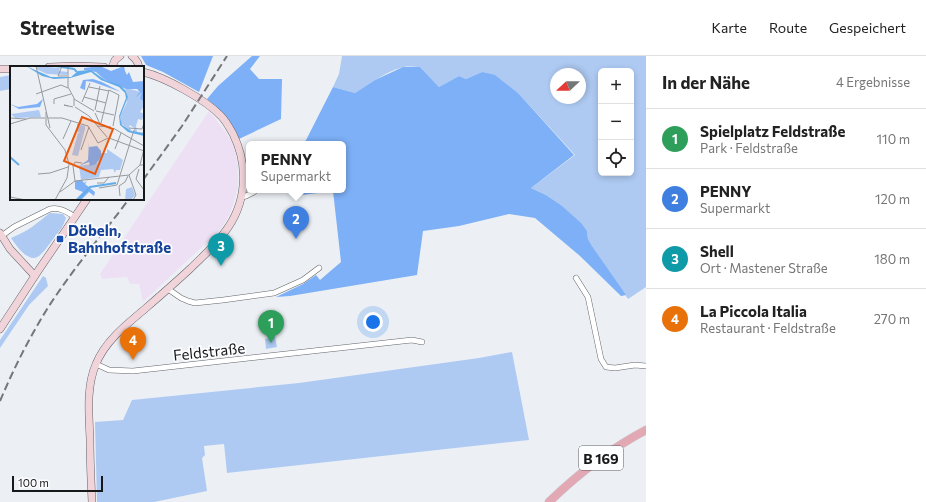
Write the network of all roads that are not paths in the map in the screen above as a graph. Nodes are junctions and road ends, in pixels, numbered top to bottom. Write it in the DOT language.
graph roads {
  1 [pos="120,56"];
  2 [pos="132,56"];
  3 [pos="112,66"];
  4 [pos="139,66"];
  5 [pos="144,72"];
  6 [pos="252,193"];
  7 [pos="242,197"];
  8 [pos="86,200"];
  9 [pos="75,217"];
  10 [pos="0,235"];
  11 [pos="319,268"];
  12 [pos="34,276"];
  13 [pos="576,278"];
  14 [pos="168,289"];
  15 [pos="0,328"];
  16 [pos="422,342"];
  17 [pos="96,364"];
  18 [pos="646,366"];
  19 [pos="646,430"];
  20 [pos="92,502"];
  21 [pos="549,502"];
  1 -- 3 [label="main road"];
  2 -- 4 [label="main road"];
  5 -- 7 [label="main road"];
  6 -- 7 [label="street"];
  7 -- 14 [label="main road"];
  8 -- 9 [label="main road"];
  9 -- 10 [label="street"];
  9 -- 12 [label="main road"];
  10 -- 12 [label="main road"];
  11 -- 14 [label="street"];
  12 -- 15 [label="main road"];
  13 -- 18 [label="street"];
  14 -- 17 [label="main road"];
  16 -- 17 [label="street, Feldstraße"];
  17 -- 20 [label="main road"];
  19 -- 21 [label="main road, B 169"];
}
